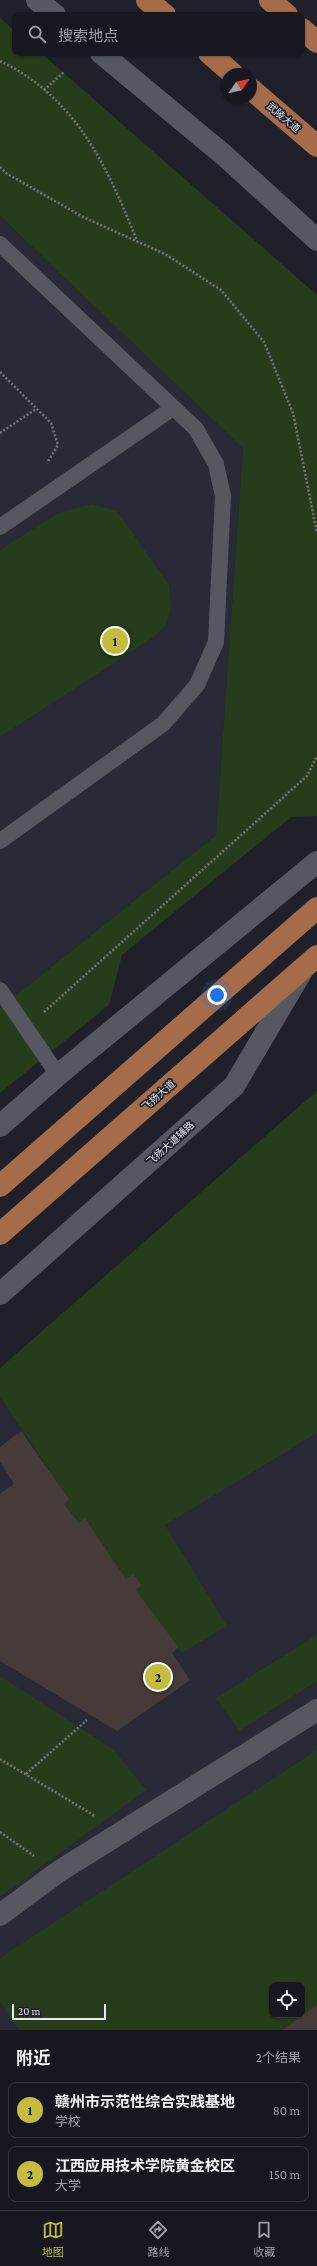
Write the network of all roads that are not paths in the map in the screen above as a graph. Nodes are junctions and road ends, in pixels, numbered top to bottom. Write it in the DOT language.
graph roads {
  1 [pos="37,0"];
  2 [pos="147,0"];
  3 [pos="270,0"];
  4 [pos="51,12"];
  5 [pos="161,12"];
  6 [pos="284,12"];
  7 [pos="305,32"];
  8 [pos="317,42"];
  9 [pos="105,56"];
  10 [pos="213,56"];
  11 [pos="227,68"];
  12 [pos="257,94"];
  13 [pos="317,146"];
  14 [pos="317,240"];
  15 [pos="0,244"];
  16 [pos="173,408"];
  17 [pos="0,527"];
  18 [pos="0,841"];
  19 [pos="317,862"];
  20 [pos="317,908"];
  21 [pos="312,960"];
  22 [pos="0,990"];
  23 [pos="58,1075"];
  24 [pos="0,1126"];
  25 [pos="0,1186"];
  26 [pos="0,1234"];
  27 [pos="0,1294"];
  28 [pos="317,1710"];
  29 [pos="0,1915"];
  1 -- 4 [label="street"];
  2 -- 5 [label="main road"];
  3 -- 6 [label="main road"];
  7 -- 8 [label="main road"];
  9 -- 14 [label="street"];
  10 -- 11 [label="main road"];
  12 -- 13 [label="main road, 武陵大道"];
  15 -- 16 [label="lane"];
  16 -- 17 [label="lane"];
  16 -- 18 [label="lane"];
  19 -- 23 [label="street"];
  20 -- 25 [label="main road"];
  21 -- 26 [label="main road, 飞扬大道"];
  21 -- 27 [label="street, 飞扬大道辅路"];
  22 -- 23 [label="lane"];
  23 -- 24 [label="street"];
  28 -- 29 [label="street"];
}
